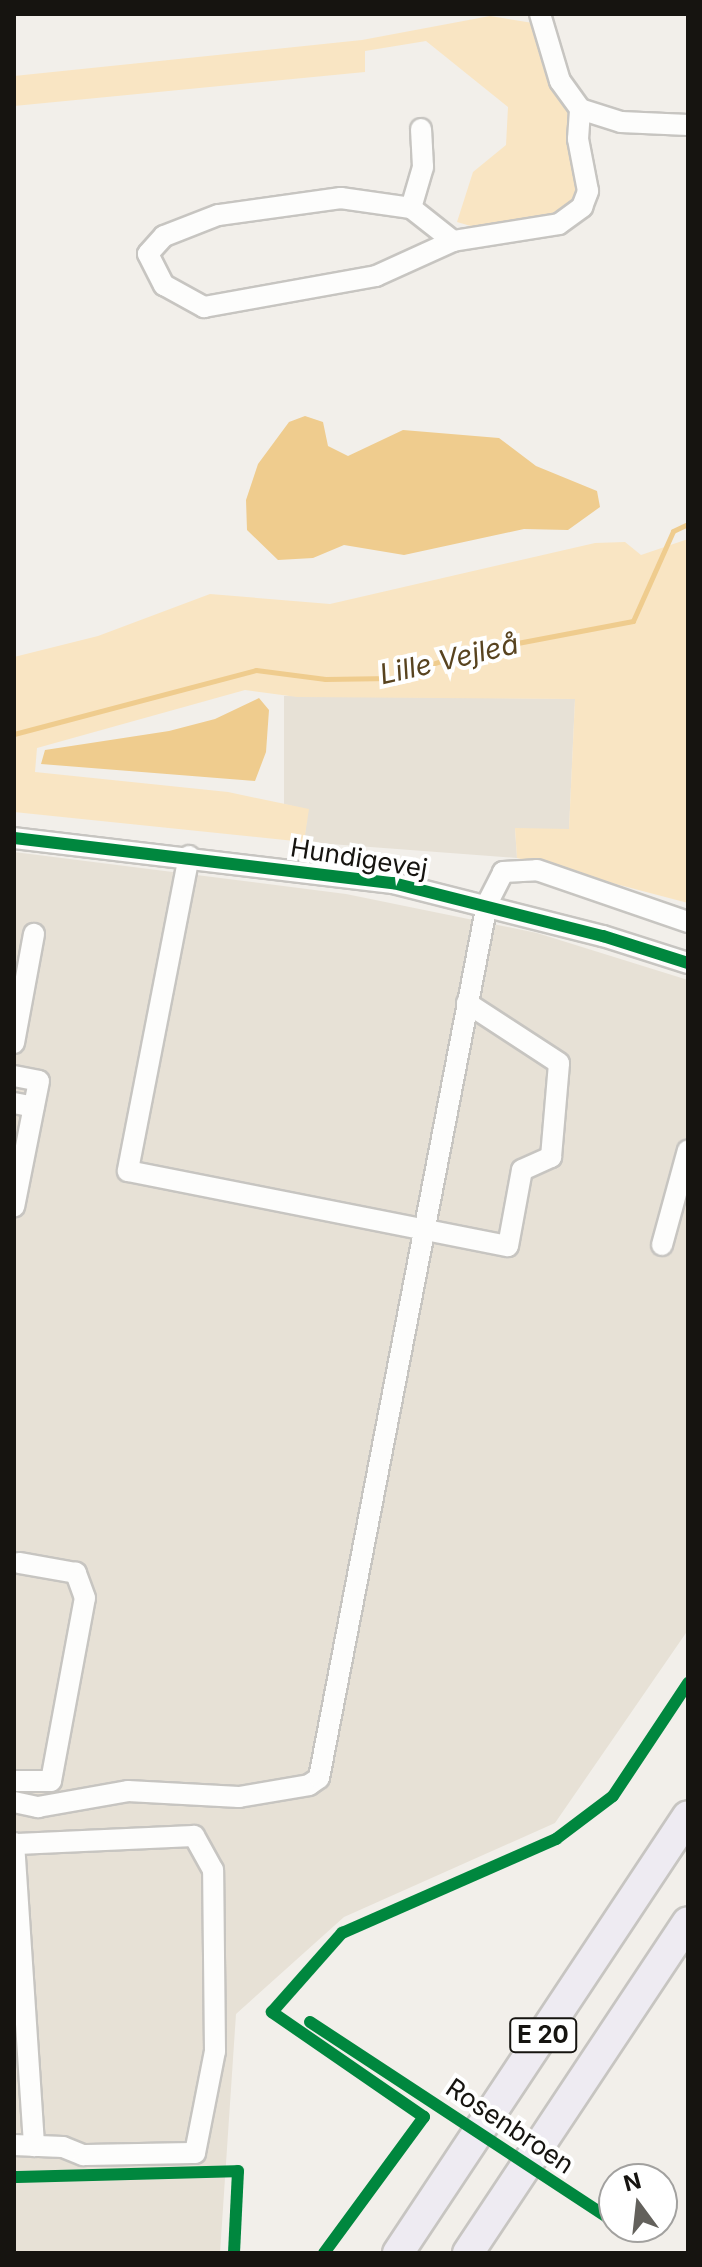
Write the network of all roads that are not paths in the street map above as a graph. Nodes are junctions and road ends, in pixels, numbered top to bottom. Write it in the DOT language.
graph roads {
  1 [pos="540,14"];
  2 [pos="580,109"];
  3 [pos="688,125"];
  4 [pos="421,129"];
  5 [pos="411,208"];
  6 [pos="453,241"];
  7 [pos="14,838"];
  8 [pos="189,856"];
  9 [pos="487,904"];
  10 [pos="688,922"];
  11 [pos="34,934"];
  12 [pos="688,963"];
  13 [pos="467,1003"];
  14 [pos="14,1043"];
  15 [pos="14,1076"];
  16 [pos="24,1105"];
  17 [pos="688,1150"];
  18 [pos="14,1207"];
  19 [pos="424,1233"];
  20 [pos="662,1245"];
  21 [pos="19,1563"];
  22 [pos="14,1781"];
  23 [pos="14,1802"];
  24 [pos="688,1816"];
  25 [pos="15,1843"];
  26 [pos="688,1922"];
  27 [pos="24,2146"];
  28 [pos="398,2253"];
  29 [pos="468,2253"];
  1 -- 2 [label="street"];
  2 -- 3 [label="street"];
  2 -- 6 [label="street"];
  4 -- 5 [label="street"];
  5 -- 6 [label="street"];
  5 -- 6 [label="street"];
  7 -- 8 [label="street, Hundigevej"];
  8 -- 9 [label="street, Hundigevej"];
  8 -- 19 [label="street"];
  9 -- 10 [label="street"];
  9 -- 12 [label="street, Hundigevej"];
  9 -- 13 [label="street"];
  11 -- 14 [label="street"];
  13 -- 19 [label="street"];
  13 -- 19 [label="street"];
  15 -- 16 [label="street"];
  16 -- 18 [label="street"];
  17 -- 20 [label="street"];
  19 -- 23 [label="street"];
  21 -- 22 [label="street"];
  24 -- 28 [label="highway, E 20"];
  25 -- 27 [label="street"];
  25 -- 27 [label="street"];
  26 -- 29 [label="highway, E 20"];
}
